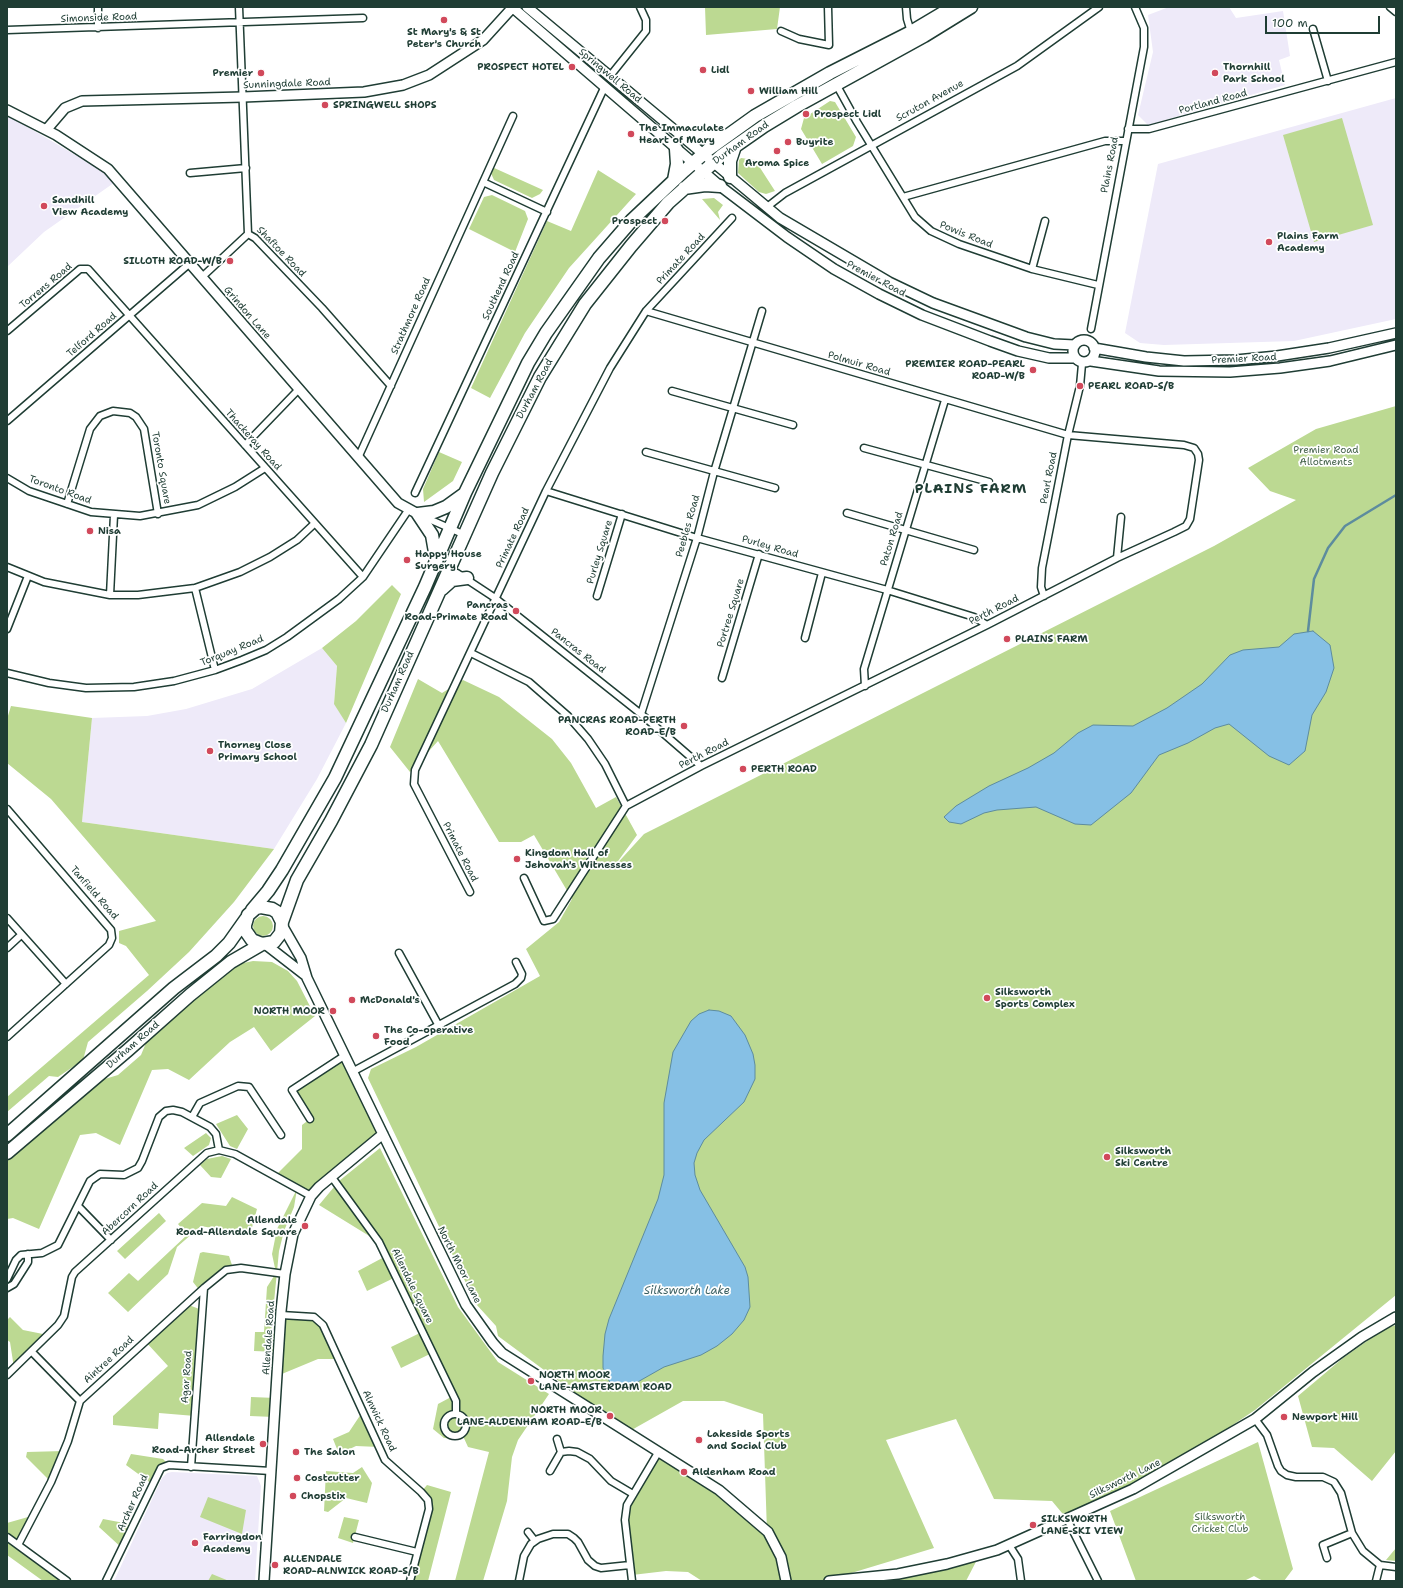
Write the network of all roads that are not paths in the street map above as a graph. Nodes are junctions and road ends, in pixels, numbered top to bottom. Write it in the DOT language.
graph roads {
  1 [pos="98,7"];
  2 [pos="239,7"];
  3 [pos="512,7"];
  4 [pos="527,7"];
  5 [pos="640,7"];
  6 [pos="828,7"];
  7 [pos="906,7"];
  8 [pos="952,7"];
  9 [pos="971,7"];
  10 [pos="1099,7"];
  11 [pos="1135,7"];
  12 [pos="1390,7"];
  13 [pos="1396,12"];
  14 [pos="363,18"];
  15 [pos="240,23"];
  16 [pos="98,28"];
  17 [pos="1313,29"];
  18 [pos="7,30"];
  19 [pos="781,31"];
  20 [pos="911,32"];
  21 [pos="1396,62"];
  22 [pos="830,72"];
  23 [pos="610,76"];
  24 [pos="1328,81"];
  25 [pos="836,84"];
  26 [pos="605,86"];
  27 [pos="243,97"];
  28 [pos="7,110"];
  29 [pos="513,116"];
  30 [pos="46,129"];
  31 [pos="1128,129"];
  32 [pos="681,135"];
  33 [pos="724,138"];
  34 [pos="1125,141"];
  35 [pos="871,145"];
  36 [pos="734,146"];
  37 [pos="676,149"];
  38 [pos="703,154"];
  39 [pos="693,163"];
  40 [pos="713,163"];
  41 [pos="246,168"];
  42 [pos="703,171"];
  43 [pos="190,173"];
  44 [pos="730,177"];
  45 [pos="674,180"];
  46 [pos="483,182"];
  47 [pos="720,186"];
  48 [pos="684,188"];
  49 [pos="903,197"];
  50 [pos="767,207"];
  51 [pos="547,212"];
  52 [pos="732,218"];
  53 [pos="1045,221"];
  54 [pos="248,234"];
  55 [pos="190,263"];
  56 [pos="1032,269"];
  57 [pos="202,277"];
  58 [pos="1098,285"];
  59 [pos="646,311"];
  60 [pos="762,311"];
  61 [pos="129,316"];
  62 [pos="1091,329"];
  63 [pos="7,331"];
  64 [pos="1396,333"];
  65 [pos="752,343"];
  66 [pos="1075,345"];
  67 [pos="1396,345"];
  68 [pos="1094,348"];
  69 [pos="1083,361"];
  70 [pos="390,386"];
  71 [pos="299,390"];
  72 [pos="672,391"];
  73 [pos="945,400"];
  74 [pos="733,410"];
  75 [pos="7,421"];
  76 [pos="794,425"];
  77 [pos="1068,436"];
  78 [pos="245,445"];
  79 [pos="864,448"];
  80 [pos="646,452"];
  81 [pos="358,458"];
  82 [pos="926,464"];
  83 [pos="265,468"];
  84 [pos="714,472"];
  85 [pos="7,478"];
  86 [pos="989,482"];
  87 [pos="775,488"];
  88 [pos="546,491"];
  89 [pos="415,493"];
  90 [pos="465,493"];
  91 [pos="67,504"];
  92 [pos="413,512"];
  93 [pos="847,513"];
  94 [pos="114,514"];
  95 [pos="158,514"];
  96 [pos="622,514"];
  97 [pos="1121,517"];
  98 [pos="314,524"];
  99 [pos="450,528"];
  100 [pos="906,528"];
  101 [pos="465,535"];
  102 [pos="697,538"];
  103 [pos="974,550"];
  104 [pos="759,554"];
  105 [pos="1117,558"];
  106 [pos="435,563"];
  107 [pos="7,567"];
  108 [pos="449,569"];
  109 [pos="822,573"];
  110 [pos="28,576"];
  111 [pos="363,577"];
  112 [pos="467,578"];
  113 [pos="195,588"];
  114 [pos="440,590"];
  115 [pos="887,590"];
  116 [pos="110,595"];
  117 [pos="597,596"];
  118 [pos="1044,596"];
  119 [pos="495,598"];
  120 [pos="987,625"];
  121 [pos="7,629"];
  122 [pos="805,638"];
  123 [pos="471,653"];
  124 [pos="215,670"];
  125 [pos="7,673"];
  126 [pos="722,678"];
  127 [pos="864,686"];
  128 [pos="641,714"];
  129 [pos="701,766"];
  130 [pos="626,806"];
  131 [pos="7,809"];
  132 [pos="524,878"];
  133 [pos="470,892"];
  134 [pos="248,915"];
  135 [pos="7,918"];
  136 [pos="282,923"];
  137 [pos="21,935"];
  138 [pos="264,944"];
  139 [pos="7,948"];
  140 [pos="399,953"];
  141 [pos="516,962"];
  142 [pos="305,975"];
  143 [pos="66,984"];
  144 [pos="439,1026"];
  145 [pos="7,1037"];
  146 [pos="344,1056"];
  147 [pos="352,1072"];
  148 [pos="192,1117"];
  149 [pos="310,1119"];
  150 [pos="382,1134"];
  151 [pos="7,1135"];
  152 [pos="281,1135"];
  153 [pos="219,1150"];
  154 [pos="7,1153"];
  155 [pos="331,1176"];
  156 [pos="311,1196"];
  157 [pos="78,1206"];
  158 [pos="111,1240"];
  159 [pos="28,1254"];
  160 [pos="284,1274"];
  161 [pos="7,1279"];
  162 [pos="7,1288"];
  163 [pos="204,1288"];
  164 [pos="281,1315"];
  165 [pos="1396,1317"];
  166 [pos="32,1352"];
  167 [pos="7,1375"];
  168 [pos="80,1401"];
  169 [pos="456,1414"];
  170 [pos="1255,1419"];
  171 [pos="557,1440"];
  172 [pos="659,1451"];
  173 [pos="561,1452"];
  174 [pos="191,1467"];
  175 [pos="271,1471"];
  176 [pos="550,1471"];
  177 [pos="633,1494"];
  178 [pos="1067,1519"];
  179 [pos="528,1532"];
  180 [pos="1352,1533"];
  181 [pos="355,1537"];
  182 [pos="7,1538"];
  183 [pos="535,1541"];
  184 [pos="18,1545"];
  185 [pos="1009,1545"];
  186 [pos="417,1552"];
  187 [pos="1327,1558"];
  188 [pos="630,1565"];
  189 [pos="1380,1565"];
  190 [pos="1396,1567"];
  191 [pos="67,1581"];
  192 [pos="106,1581"];
  193 [pos="264,1581"];
  194 [pos="410,1581"];
  195 [pos="519,1581"];
  196 [pos="632,1581"];
  197 [pos="786,1581"];
  198 [pos="829,1581"];
  199 [pos="1021,1581"];
  200 [pos="1098,1581"];
  201 [pos="1376,1581"];
  1 -- 16 [label="street"];
  2 -- 15 [label="street, Shaftoe Road"];
  3 -- 26 [label="street, Springwell Road"];
  3 -- 27 [label="street, Sunningdale Road"];
  4 -- 23 [label="street, Springwell Road"];
  5 -- 23 [label="street"];
  6 -- 19 [label="street"];
  7 -- 20 [label="street"];
  8 -- 20 [label="highway, Durham Road"];
  9 -- 25 [label="highway, Durham Road"];
  10 -- 35 [label="street, Scruton Avenue"];
  11 -- 31 [label="street, Plains Road"];
  12 -- 13 [label="street"];
  14 -- 15 [label="street, Simonside Road"];
  15 -- 16 [label="street, Simonside Road"];
  15 -- 27 [label="street, Shaftoe Road"];
  16 -- 18 [label="street, Simonside Road"];
  17 -- 24 [label="street"];
  20 -- 22 [label="highway, Durham Road"];
  21 -- 24 [label="street, Portland Road"];
  22 -- 25 [label="highway"];
  22 -- 33 [label="highway, Durham Road"];
  23 -- 32 [label="street, Springwell Road"];
  24 -- 31 [label="street, Portland Road"];
  25 -- 35 [label="street, Powis Road"];
  25 -- 36 [label="highway, Durham Road"];
  26 -- 37 [label="street, Springwell Road"];
  26 -- 51 [label="street, Southend Road"];
  27 -- 30 [label="street, Sunningdale Road"];
  27 -- 41 [label="street, Shaftoe Road"];
  28 -- 30 [label="street, Grindon Lane"];
  29 -- 46 [label="street, Strathmore Road"];
  30 -- 55 [label="street, Grindon Lane"];
  31 -- 34 [label="street, Plains Road"];
  32 -- 33 [label="highway"];
  32 -- 38 [label="street, Springwell Road"];
  33 -- 38 [label="highway, Durham Road"];
  34 -- 49 [label="street"];
  34 -- 58 [label="street, Plains Road"];
  35 -- 49 [label="street, Powis Road"];
  35 -- 50 [label="street, Scruton Avenue"];
  36 -- 40 [label="highway, Durham Road"];
  36 -- 44 [label="highway"];
  37 -- 39 [label="street, Springwell Road"];
  37 -- 45 [label="highway"];
  38 -- 39 [label="highway, Durham Road"];
  38 -- 40 [label="street, Premier Road"];
  39 -- 42 [label="street, Premier Road"];
  39 -- 45 [label="highway, Durham Road"];
  40 -- 42 [label="highway, Durham Road"];
  40 -- 44 [label="street, Premier Road"];
  41 -- 43 [label="street"];
  41 -- 54 [label="street, Shaftoe Road"];
  42 -- 47 [label="street, Premier Road"];
  42 -- 48 [label="highway, Durham Road"];
  44 -- 50 [label="street, Premier Road"];
  45 -- 90 [label="highway, Durham Road"];
  46 -- 51 [label="street"];
  46 -- 70 [label="street, Strathmore Road"];
  47 -- 48 [label="highway"];
  47 -- 69 [label="street, Premier Road"];
  48 -- 101 [label="highway, Durham Road"];
  49 -- 56 [label="street, Powis Road"];
  50 -- 66 [label="street, Premier Road"];
  51 -- 89 [label="street, Southend Road"];
  52 -- 59 [label="street, Primate Road"];
  53 -- 56 [label="street"];
  54 -- 57 [label="street"];
  54 -- 70 [label="street, Shaftoe Road"];
  55 -- 57 [label="street, Grindon Lane"];
  55 -- 61 [label="street, Telford Road"];
  56 -- 58 [label="street, Powis Road"];
  57 -- 71 [label="street, Grindon Lane"];
  58 -- 62 [label="street, Plains Road"];
  59 -- 65 [label="street, Polmuir Road"];
  59 -- 88 [label="street, Primate Road"];
  60 -- 65 [label="street, Peebles Road"];
  61 -- 63 [label="street, Torrens Road"];
  61 -- 75 [label="street, Telford Road"];
  61 -- 78 [label="street, Thackeray Road"];
  64 -- 68 [label="street, Premier Road"];
  65 -- 73 [label="street, Polmuir Road"];
  65 -- 74 [label="street, Peebles Road"];
  66 -- 68 [label="street"];
  66 -- 69 [label="street"];
  67 -- 69 [label="street, Premier Road"];
  68 -- 69 [label="street"];
  69 -- 77 [label="street, Pearl Road"];
  70 -- 81 [label="street, Strathmore Road"];
  71 -- 78 [label="street"];
  71 -- 81 [label="street, Grindon Lane"];
  72 -- 74 [label="street"];
  73 -- 77 [label="street, Polmuir Road"];
  73 -- 82 [label="street, Paton Road"];
  74 -- 76 [label="street"];
  74 -- 84 [label="street, Peebles Road"];
  77 -- 105 [label="street, Perth Road"];
  77 -- 118 [label="street, Pearl Road"];
  78 -- 83 [label="street, Thackeray Road"];
  79 -- 82 [label="street"];
  80 -- 84 [label="street"];
  81 -- 92 [label="street, Grindon Lane"];
  82 -- 86 [label="street"];
  82 -- 100 [label="street, Paton Road"];
  83 -- 95 [label="street, Toronto Road"];
  83 -- 98 [label="street, Thackeray Road"];
  84 -- 87 [label="street"];
  84 -- 102 [label="street, Peebles Road"];
  85 -- 91 [label="street, Toronto Road"];
  88 -- 96 [label="street, Purley Road"];
  88 -- 119 [label="street, Primate Road"];
  90 -- 92 [label="highway"];
  90 -- 99 [label="highway, Durham Road"];
  91 -- 94 [label="street, Toronto Road"];
  91 -- 95 [label="street, Toronto Square"];
  92 -- 99 [label="street, Grindon Lane"];
  92 -- 106 [label="highway"];
  92 -- 111 [label="street, Torquay Road"];
  93 -- 100 [label="street"];
  94 -- 95 [label="street, Toronto Road"];
  94 -- 116 [label="street"];
  96 -- 102 [label="street, Purley Road"];
  96 -- 117 [label="street, Purley Square"];
  97 -- 105 [label="street"];
  98 -- 111 [label="street, Thackeray Road"];
  98 -- 113 [label="street"];
  99 -- 101 [label="street, Grindon Lane"];
  99 -- 106 [label="highway, Durham Road"];
  100 -- 103 [label="street"];
  100 -- 115 [label="street, Paton Road"];
  101 -- 108 [label="highway, Durham Road"];
  102 -- 104 [label="street, Purley Road"];
  102 -- 128 [label="street, Peebles Road"];
  104 -- 109 [label="street, Purley Road"];
  104 -- 126 [label="street, Portree Square"];
  105 -- 118 [label="street, Perth Road"];
  106 -- 108 [label="street, Pancras Road"];
  106 -- 134 [label="highway, Durham Road"];
  107 -- 110 [label="street"];
  108 -- 112 [label="street, Pancras Road"];
  108 -- 114 [label="highway, Durham Road"];
  109 -- 115 [label="street, Purley Road"];
  109 -- 122 [label="street"];
  110 -- 116 [label="street"];
  110 -- 121 [label="street"];
  111 -- 124 [label="street, Torquay Road"];
  112 -- 114 [label="highway"];
  112 -- 119 [label="street, Pancras Road"];
  113 -- 116 [label="street"];
  113 -- 124 [label="street"];
  114 -- 136 [label="highway, Durham Road"];
  115 -- 120 [label="street, Purley Road"];
  115 -- 127 [label="street, Paton Road"];
  118 -- 120 [label="street, Perth Road"];
  119 -- 123 [label="street, Primate Road"];
  119 -- 128 [label="street, Pancras Road"];
  120 -- 127 [label="street, Perth Road"];
  123 -- 130 [label="street"];
  123 -- 133 [label="street, Primate Road"];
  124 -- 125 [label="street, Torquay Road"];
  127 -- 129 [label="street, Perth Road"];
  128 -- 129 [label="street, Pancras Road"];
  129 -- 130 [label="street, Perth Road"];
  130 -- 132 [label="street"];
  131 -- 143 [label="street, Tanfield Road"];
  134 -- 136 [label="highway"];
  134 -- 138 [label="highway"];
  134 -- 151 [label="highway, Durham Road"];
  135 -- 137 [label="street"];
  136 -- 138 [label="highway, Durham Road"];
  136 -- 142 [label="street, North Moor Lane"];
  137 -- 139 [label="street"];
  137 -- 143 [label="street"];
  138 -- 142 [label="street, North Moor Lane"];
  138 -- 154 [label="highway, Durham Road"];
  140 -- 144 [label="street"];
  141 -- 144 [label="street"];
  142 -- 146 [label="street, North Moor Lane"];
  143 -- 145 [label="street, Tanfield Road"];
  144 -- 147 [label="street"];
  146 -- 147 [label="street, North Moor Lane"];
  146 -- 149 [label="street"];
  147 -- 150 [label="street, North Moor Lane"];
  148 -- 152 [label="street"];
  148 -- 153 [label="street"];
  148 -- 157 [label="street"];
  150 -- 155 [label="street, Allendale Road"];
  150 -- 172 [label="street, North Moor Lane"];
  153 -- 156 [label="street"];
  153 -- 158 [label="street, Abercorn Road"];
  155 -- 156 [label="street, Allendale Road"];
  155 -- 169 [label="street, Allendale Square"];
  156 -- 160 [label="street, Allendale Road"];
  157 -- 158 [label="street"];
  157 -- 159 [label="street"];
  158 -- 166 [label="street, Abercorn Road"];
  159 -- 161 [label="street"];
  159 -- 162 [label="street"];
  160 -- 163 [label="street, Aintree Road"];
  160 -- 164 [label="street, Allendale Road"];
  163 -- 168 [label="street, Aintree Road"];
  163 -- 174 [label="street, Agar Road"];
  164 -- 175 [label="street, Allendale Road"];
  164 -- 186 [label="street, Alnwick Road"];
  165 -- 170 [label="street, Silksworth Lane"];
  166 -- 167 [label="street, Abercorn Road"];
  166 -- 168 [label="street"];
  168 -- 184 [label="street"];
  170 -- 178 [label="street, Silksworth Lane"];
  170 -- 180 [label="street"];
  171 -- 173 [label="street"];
  172 -- 177 [label="street"];
  172 -- 197 [label="street, North Moor Lane"];
  173 -- 176 [label="street"];
  173 -- 177 [label="street"];
  174 -- 175 [label="street, Archer Road"];
  174 -- 192 [label="street, Archer Road"];
  175 -- 193 [label="street, Allendale Road"];
  177 -- 188 [label="street"];
  178 -- 185 [label="street, Silksworth Lane"];
  178 -- 200 [label="street"];
  179 -- 183 [label="street"];
  180 -- 187 [label="street"];
  180 -- 189 [label="street"];
  181 -- 186 [label="street"];
  182 -- 184 [label="street"];
  183 -- 188 [label="street"];
  183 -- 195 [label="street"];
  184 -- 191 [label="street"];
  185 -- 198 [label="street, Silksworth Lane"];
  185 -- 199 [label="street"];
  186 -- 194 [label="street, Alnwick Road"];
  188 -- 196 [label="street"];
  189 -- 190 [label="street"];
  189 -- 201 [label="street"];
}
